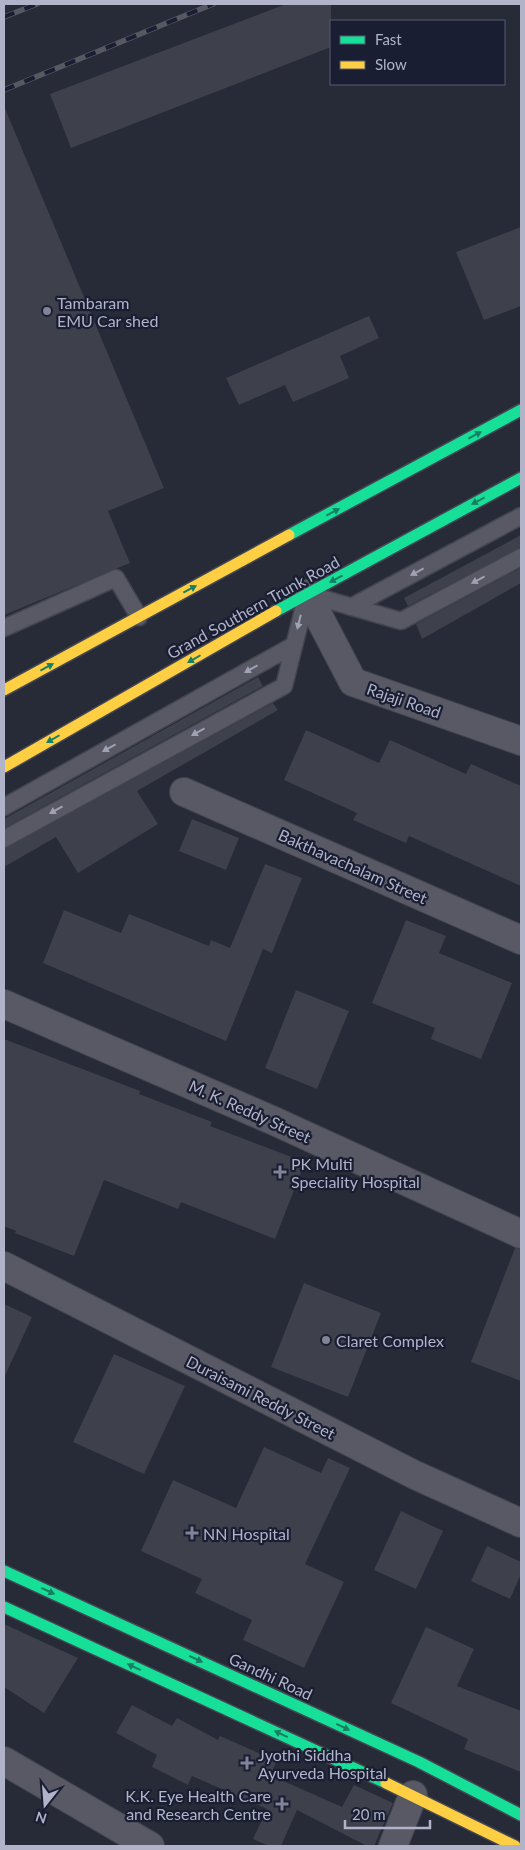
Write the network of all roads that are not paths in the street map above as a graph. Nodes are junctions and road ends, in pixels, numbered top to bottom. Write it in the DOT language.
graph roads {
  1 [pos="521,410"];
  2 [pos="521,478"];
  3 [pos="521,516"];
  4 [pos="521,557"];
  5 [pos="307,594"];
  6 [pos="351,607"];
  7 [pos="139,617"];
  8 [pos="4,628"];
  9 [pos="294,645"];
  10 [pos="4,690"];
  11 [pos="521,741"];
  12 [pos="4,767"];
  13 [pos="184,792"];
  14 [pos="4,806"];
  15 [pos="4,839"];
  16 [pos="521,940"];
  17 [pos="4,1004"];
  18 [pos="521,1234"];
  19 [pos="4,1266"];
  20 [pos="521,1522"];
  21 [pos="4,1571"];
  22 [pos="4,1607"];
  23 [pos="4,1761"];
  24 [pos="413,1795"];
  25 [pos="521,1816"];
  26 [pos="150,1846"];
  27 [pos="393,1846"];
  28 [pos="515,1846"];
  7 -- 1 [label="main road, one-way"];
  2 -- 5 [label="main road, Grand Southern Trunk Road, one-way"];
  3 -- 6 [label="lane, one-way"];
  4 -- 6 [label="lane, one-way"];
  5 -- 6 [label="lane"];
  5 -- 9 [label="lane, one-way"];
  5 -- 11 [label="street, Rajaji Road"];
  5 -- 12 [label="main road, Grand Southern Trunk Road, one-way"];
  7 -- 8 [label="lane"];
  10 -- 7 [label="main road, one-way"];
  9 -- 14 [label="lane, one-way"];
  9 -- 15 [label="lane, one-way"];
  13 -- 16 [label="street, Bakthavachalam Street"];
  17 -- 18 [label="street, M. K. Reddy Street"];
  19 -- 20 [label="street, Duraisami Reddy Street"];
  21 -- 25 [label="main road, Gandhi Road, one-way"];
  24 -- 22 [label="main road, one-way"];
  23 -- 26 [label="street"];
  24 -- 27 [label="street"];
  24 -- 28 [label="main road"];
}
